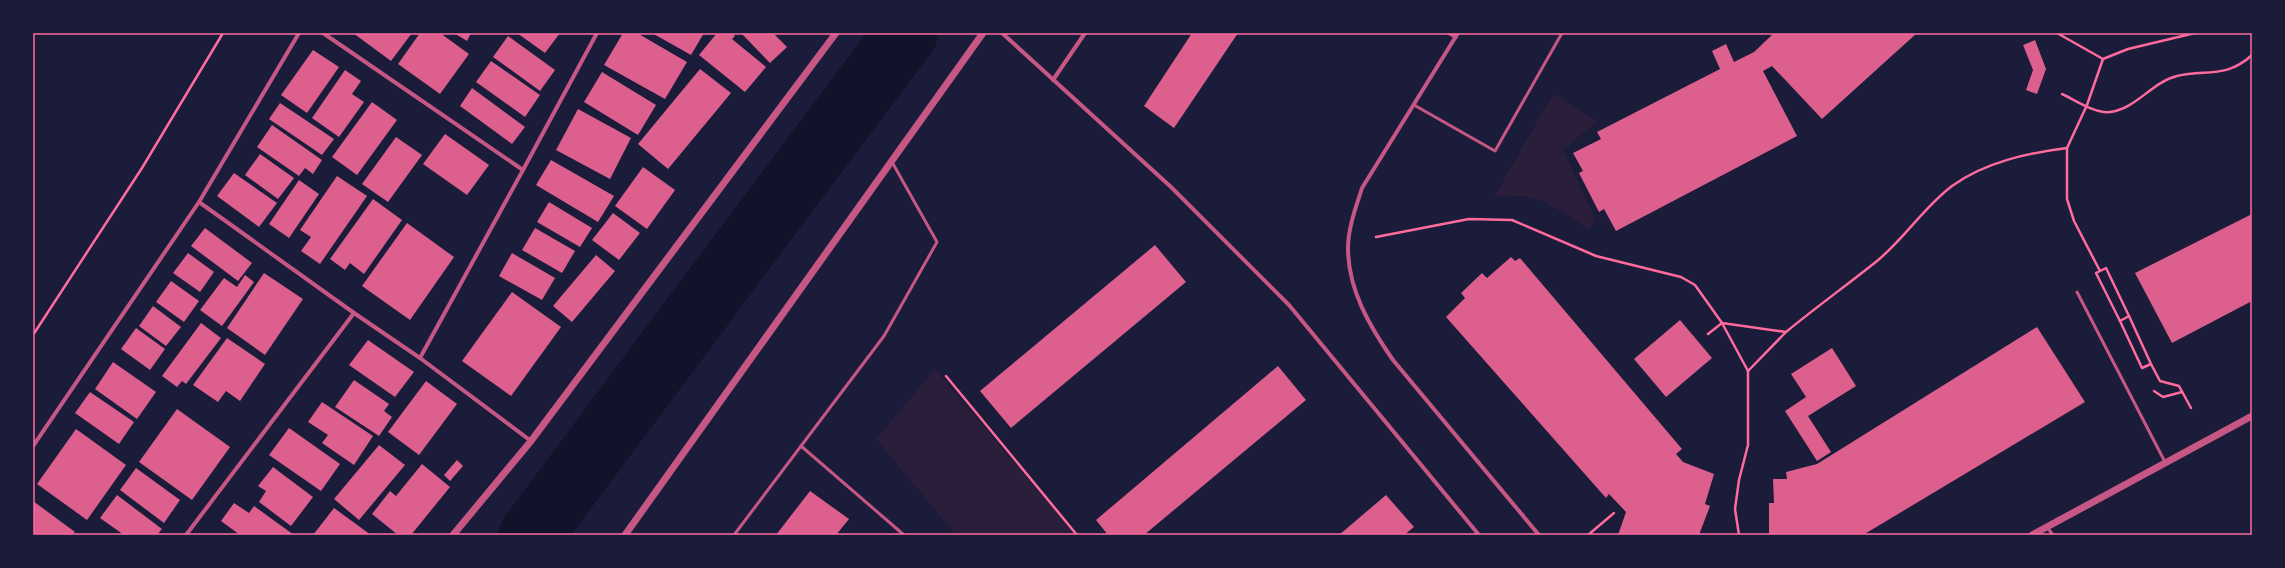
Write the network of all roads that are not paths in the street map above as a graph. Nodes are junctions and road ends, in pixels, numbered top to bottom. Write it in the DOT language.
graph roads {
  1 [pos="299,33"];
  2 [pos="323,33"];
  3 [pos="597,33"];
  4 [pos="836,33"];
  5 [pos="983,33"];
  6 [pos="1002,33"];
  7 [pos="1085,33"];
  8 [pos="1449,33"];
  9 [pos="1562,33"];
  10 [pos="1457,35"];
  11 [pos="1053,80"];
  12 [pos="1414,105"];
  13 [pos="892,161"];
  14 [pos="523,170"];
  15 [pos="199,202"];
  16 [pos="2077,292"];
  17 [pos="354,313"];
  18 [pos="420,358"];
  19 [pos="2252,416"];
  20 [pos="531,441"];
  21 [pos="33,446"];
  22 [pos="801,446"];
  23 [pos="2165,462"];
  24 [pos="2046,526"];
  25 [pos="186,535"];
  26 [pos="453,535"];
  27 [pos="625,535"];
  28 [pos="734,535"];
  29 [pos="904,535"];
  30 [pos="1479,535"];
  31 [pos="1539,535"];
  32 [pos="2032,535"];
  33 [pos="2053,535"];
  1 -- 15 [label="street"];
  2 -- 14 [label="street"];
  3 -- 14 [label="street"];
  4 -- 20 [label="street"];
  5 -- 13 [label="street"];
  6 -- 11 [label="street"];
  7 -- 11 [label="street"];
  8 -- 10 [label="street"];
  9 -- 12 [label="lane"];
  10 -- 12 [label="street"];
  11 -- 30 [label="street"];
  12 -- 31 [label="street"];
  13 -- 22 [label="lane"];
  13 -- 27 [label="street"];
  14 -- 18 [label="street"];
  15 -- 17 [label="street"];
  15 -- 21 [label="street"];
  16 -- 23 [label="lane"];
  17 -- 18 [label="street"];
  17 -- 25 [label="street"];
  18 -- 20 [label="street"];
  19 -- 23 [label="street"];
  20 -- 26 [label="street"];
  22 -- 28 [label="lane"];
  22 -- 29 [label="lane"];
  23 -- 24 [label="street"];
  24 -- 32 [label="street"];
  24 -- 33 [label="lane"];
}
